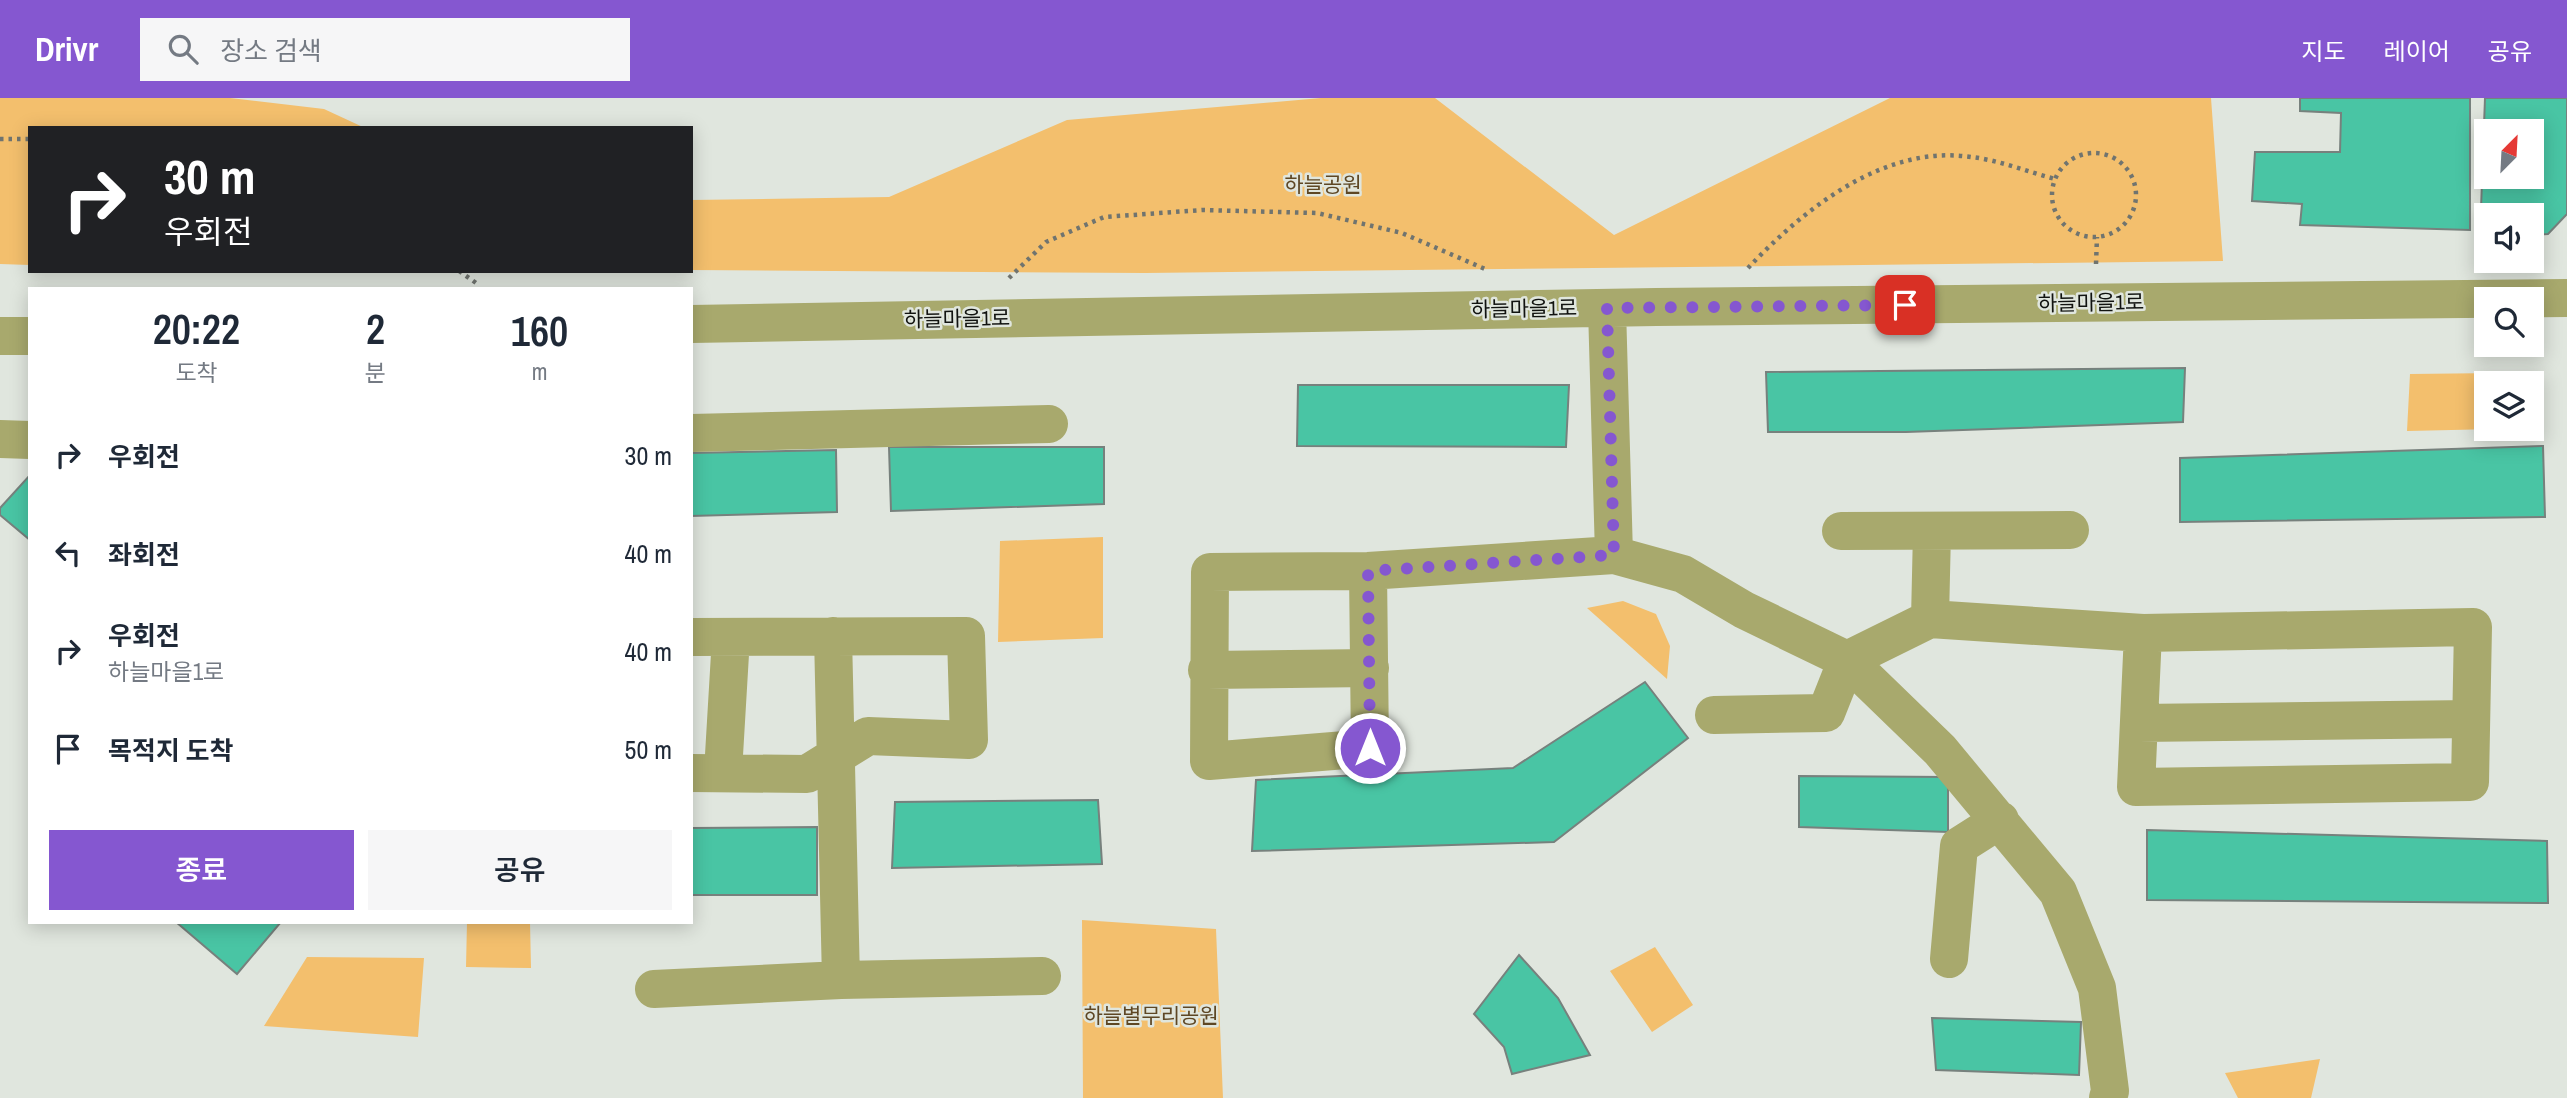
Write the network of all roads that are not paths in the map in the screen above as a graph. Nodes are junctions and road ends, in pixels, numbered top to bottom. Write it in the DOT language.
graph roads {
  1 [pos="2567,298"];
  2 [pos="1607,308"];
  3 [pos="693,324"];
  4 [pos="0,336"];
  5 [pos="28,336"];
  6 [pos="1049,424"];
  7 [pos="693,433"];
  8 [pos="0,439"];
  9 [pos="28,440"];
  10 [pos="2070,530"];
  11 [pos="1841,531"];
  12 [pos="1932,531"];
  13 [pos="1614,555"];
  14 [pos="1368,571"];
  15 [pos="1930,619"];
  16 [pos="2143,633"];
  17 [pos="833,636"];
  18 [pos="693,637"];
  19 [pos="731,637"];
  20 [pos="1847,660"];
  21 [pos="1370,668"];
  22 [pos="1207,670"];
  23 [pos="1714,715"];
  24 [pos="2471,719"];
  25 [pos="2139,723"];
  26 [pos="837,753"];
  27 [pos="707,772"];
  28 [pos="2000,820"];
  29 [pos="1949,959"];
  30 [pos="1042,976"];
  31 [pos="841,980"];
  32 [pos="654,989"];
  33 [pos="2108,1098"];
  1 -- 2 [label="street, 하늘마을1로"];
  2 -- 3 [label="street, 하늘마을1로"];
  2 -- 13 [label="street"];
  4 -- 5 [label="street"];
  6 -- 7 [label="street"];
  8 -- 9 [label="street"];
  10 -- 12 [label="street"];
  11 -- 12 [label="street"];
  12 -- 15 [label="street"];
  13 -- 14 [label="street"];
  13 -- 20 [label="street"];
  14 -- 21 [label="street"];
  14 -- 22 [label="street"];
  15 -- 16 [label="street"];
  15 -- 20 [label="street"];
  16 -- 24 [label="street"];
  16 -- 25 [label="street"];
  17 -- 19 [label="street"];
  17 -- 26 [label="street"];
  17 -- 26 [label="street"];
  18 -- 19 [label="street"];
  19 -- 27 [label="street"];
  20 -- 23 [label="street"];
  20 -- 28 [label="street"];
  21 -- 22 [label="street"];
  21 -- 22 [label="street"];
  24 -- 25 [label="street"];
  24 -- 25 [label="street"];
  26 -- 27 [label="street"];
  26 -- 31 [label="street"];
  28 -- 29 [label="street"];
  28 -- 33 [label="street"];
  30 -- 31 [label="street"];
  31 -- 32 [label="street"];
}
